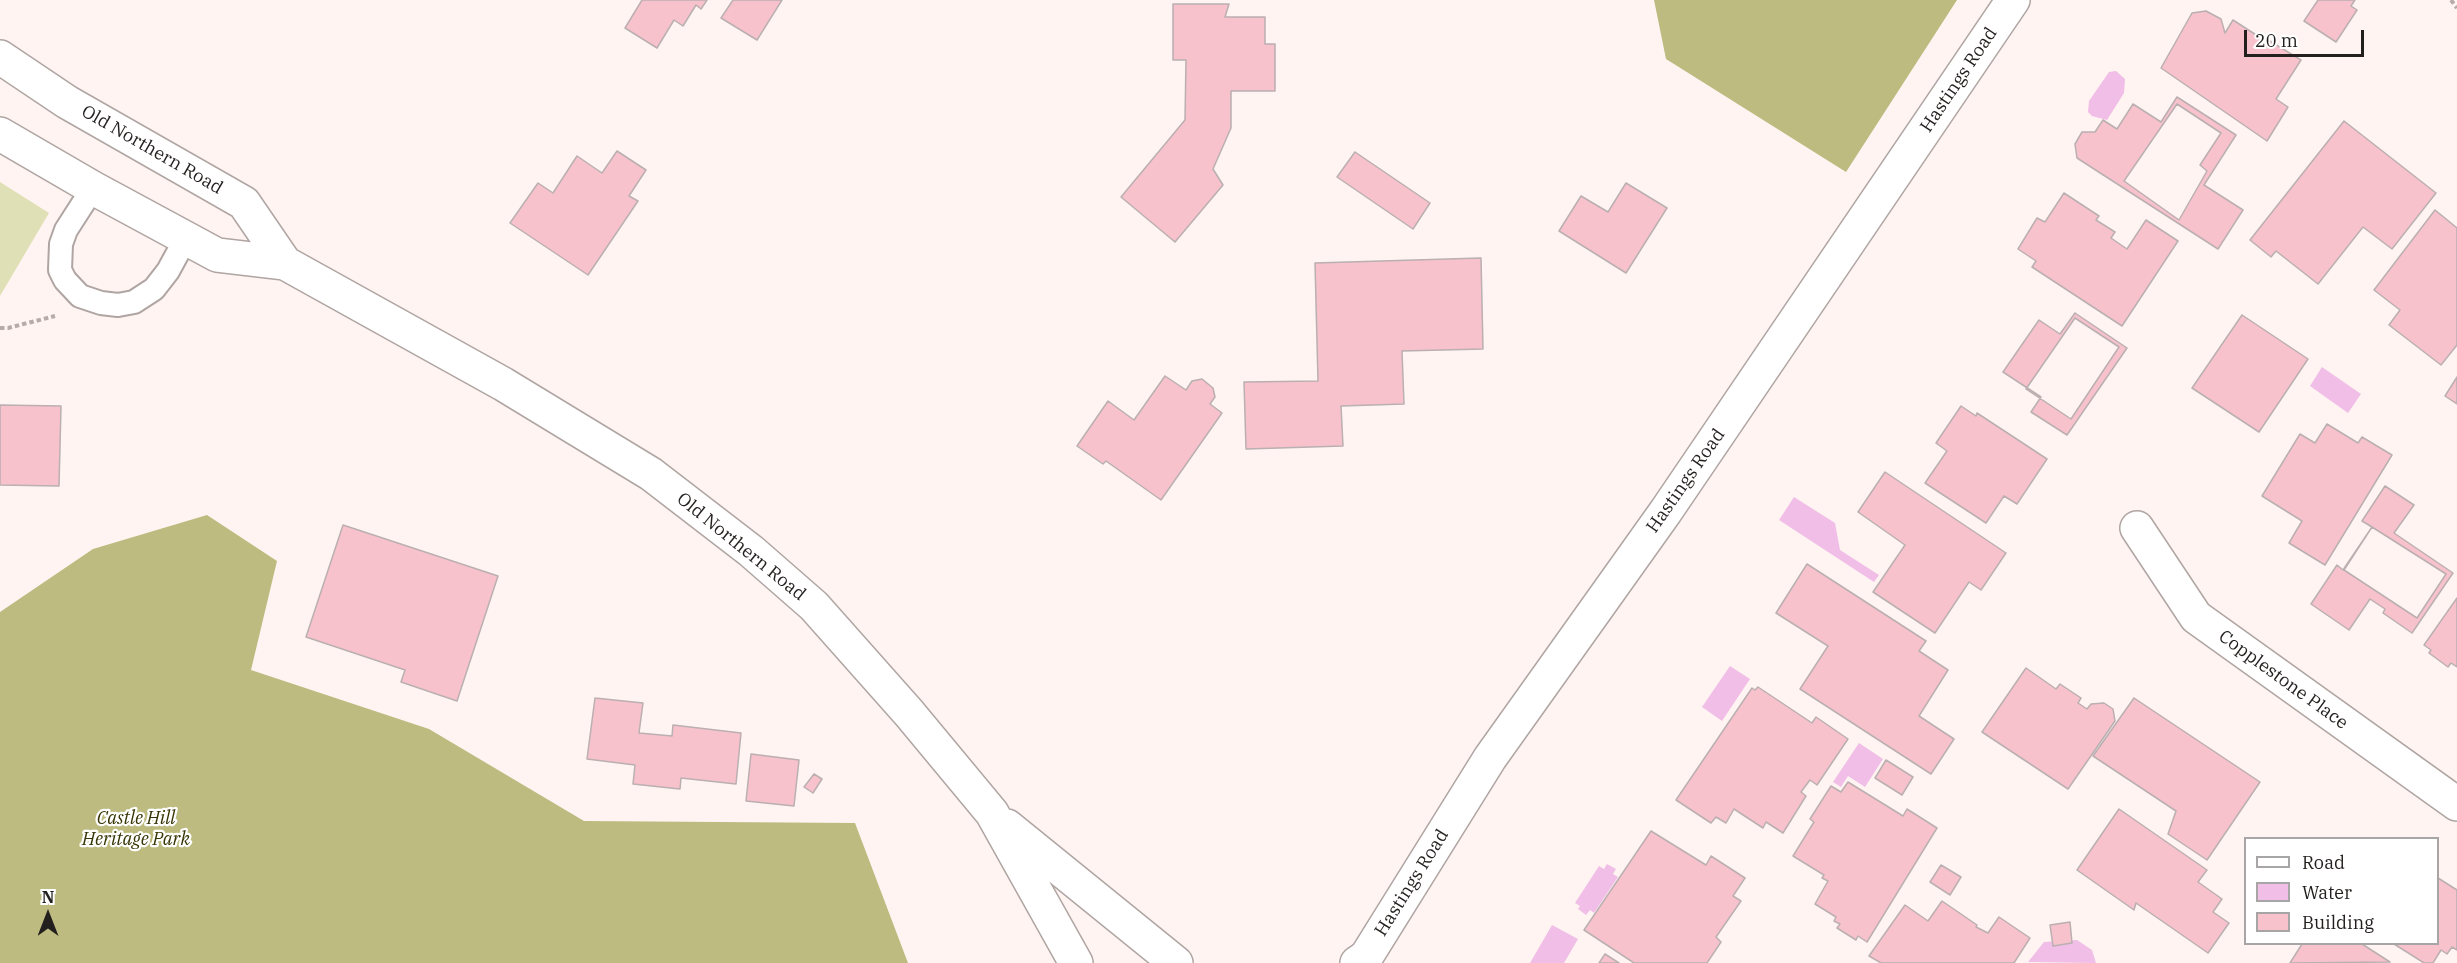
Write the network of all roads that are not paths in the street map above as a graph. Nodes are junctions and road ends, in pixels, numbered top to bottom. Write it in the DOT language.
graph roads {
  1 [pos="2013,0"];
  2 [pos="0,57"];
  3 [pos="0,134"];
  4 [pos="93,188"];
  5 [pos="186,238"];
  6 [pos="285,263"];
  7 [pos="2137,528"];
  8 [pos="2457,804"];
  9 [pos="992,813"];
  10 [pos="1361,962"];
  11 [pos="1076,963"];
  12 [pos="1176,963"];
  1 -- 10 [label="main road, Hastings Road"];
  2 -- 6 [label="main road, Old Northern Road"];
  3 -- 4 [label="main road, Old Northern Road"];
  4 -- 5 [label="main road, Old Northern Road"];
  4 -- 5 [label="lane"];
  5 -- 6 [label="main road, Old Northern Road"];
  6 -- 9 [label="main road, Old Northern Road"];
  7 -- 8 [label="main road, Copplestone Place"];
  9 -- 11 [label="main road, Old Northern Road"];
  9 -- 12 [label="main road"];
}
